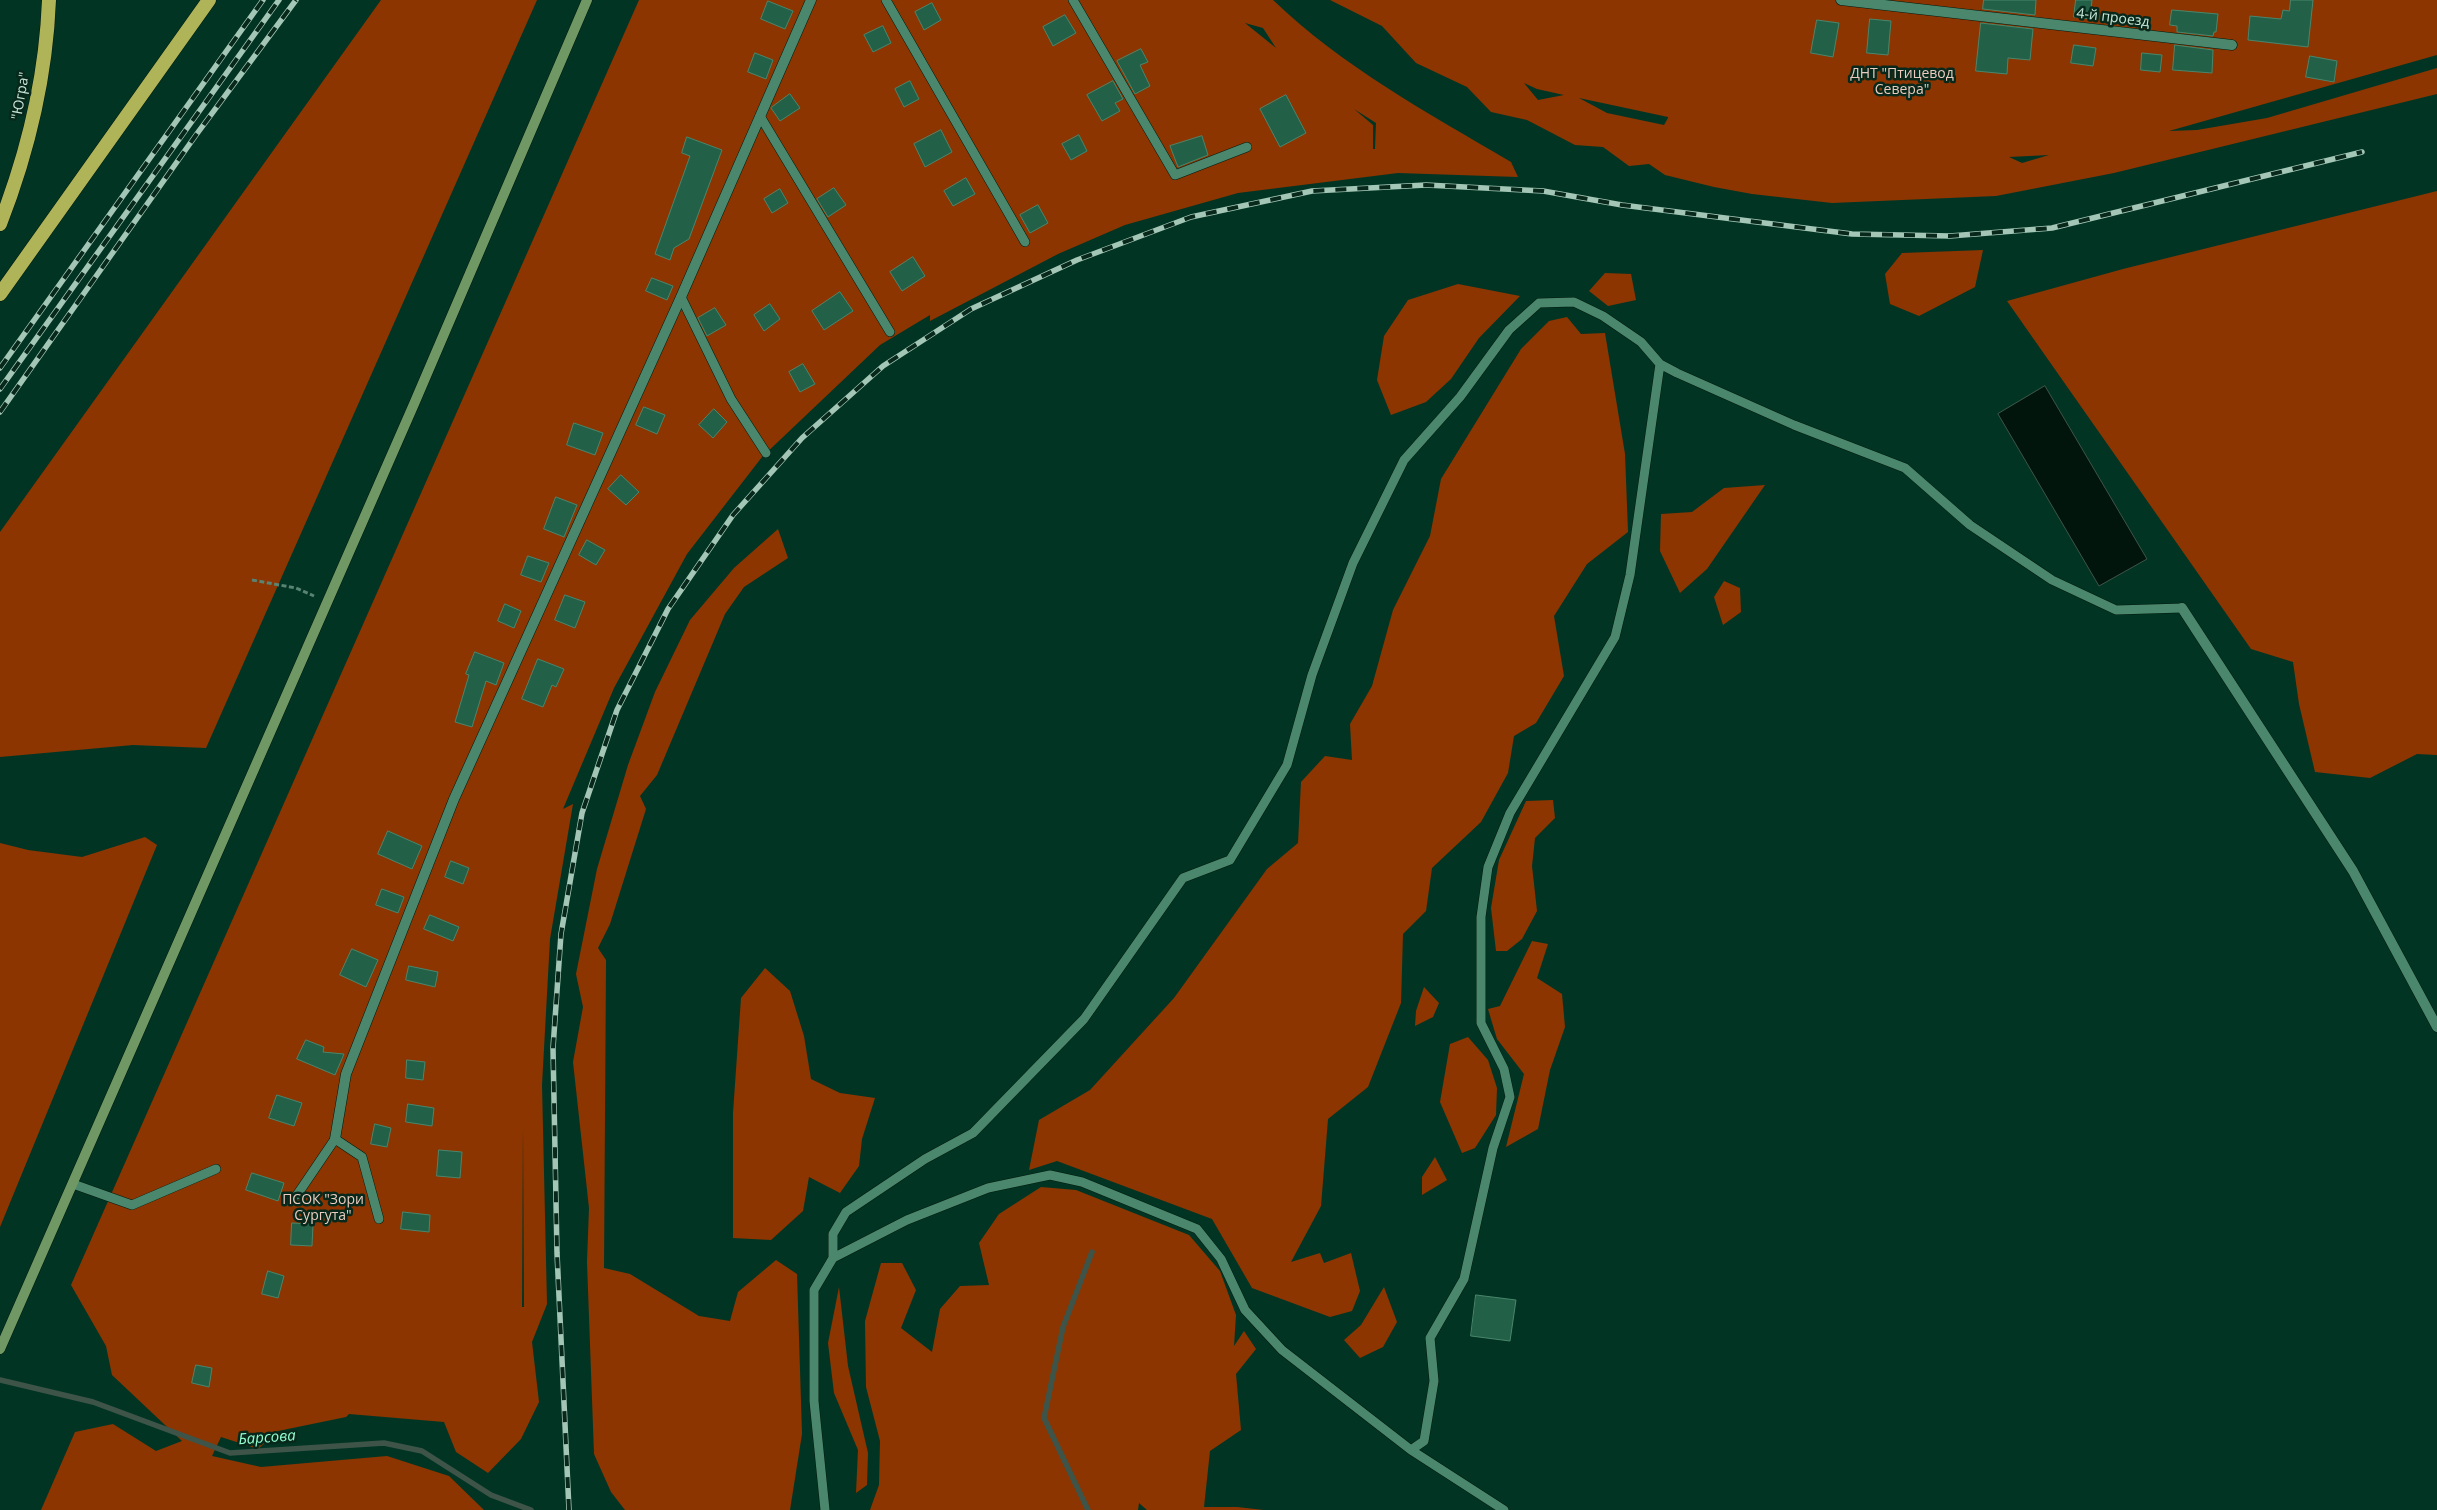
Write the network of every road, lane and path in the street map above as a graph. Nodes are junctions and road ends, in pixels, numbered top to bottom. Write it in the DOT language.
graph roads {
  1 [pos="49,0"];
  2 [pos="209,0"];
  3 [pos="587,0"];
  4 [pos="811,0"];
  5 [pos="886,0"];
  6 [pos="1073,0"];
  7 [pos="1840,0"];
  8 [pos="2232,45"];
  9 [pos="760,116"];
  10 [pos="1247,147"];
  11 [pos="0,224"];
  12 [pos="1025,242"];
  13 [pos="0,294"];
  14 [pos="681,297"];
  15 [pos="890,332"];
  16 [pos="1660,364"];
  17 [pos="766,453"];
  18 [pos="252,580"];
  19 [pos="328,601"];
  20 [pos="2182,608"];
  21 [pos="2437,1027"];
  22 [pos="335,1139"];
  23 [pos="216,1169"];
  24 [pos="73,1184"];
  25 [pos="297,1195"];
  26 [pos="379,1219"];
  27 [pos="833,1258"];
  28 [pos="0,1349"];
  29 [pos="1411,1450"];
  30 [pos="825,1510"];
  31 [pos="1504,1510"];
  1 -- 11 [label="highway, \"Югра\""];
  2 -- 13 [label="highway"];
  3 -- 19 [label="main road"];
  4 -- 9 [label="street"];
  5 -- 12 [label="lane"];
  6 -- 10 [label="lane"];
  7 -- 8 [label="street, 4-й проезд"];
  9 -- 14 [label="street"];
  9 -- 15 [label="lane"];
  14 -- 17 [label="lane"];
  14 -- 22 [label="street"];
  16 -- 20 [label="lane"];
  16 -- 27 [label="lane"];
  16 -- 29 [label="lane"];
  18 -- 19 [label="path"];
  19 -- 24 [label="main road"];
  20 -- 21 [label="street"];
  22 -- 25 [label="lane"];
  22 -- 26 [label="lane"];
  23 -- 24 [label="lane"];
  24 -- 28 [label="main road"];
  27 -- 29 [label="lane"];
  27 -- 30 [label="lane"];
  29 -- 31 [label="lane"];
}
